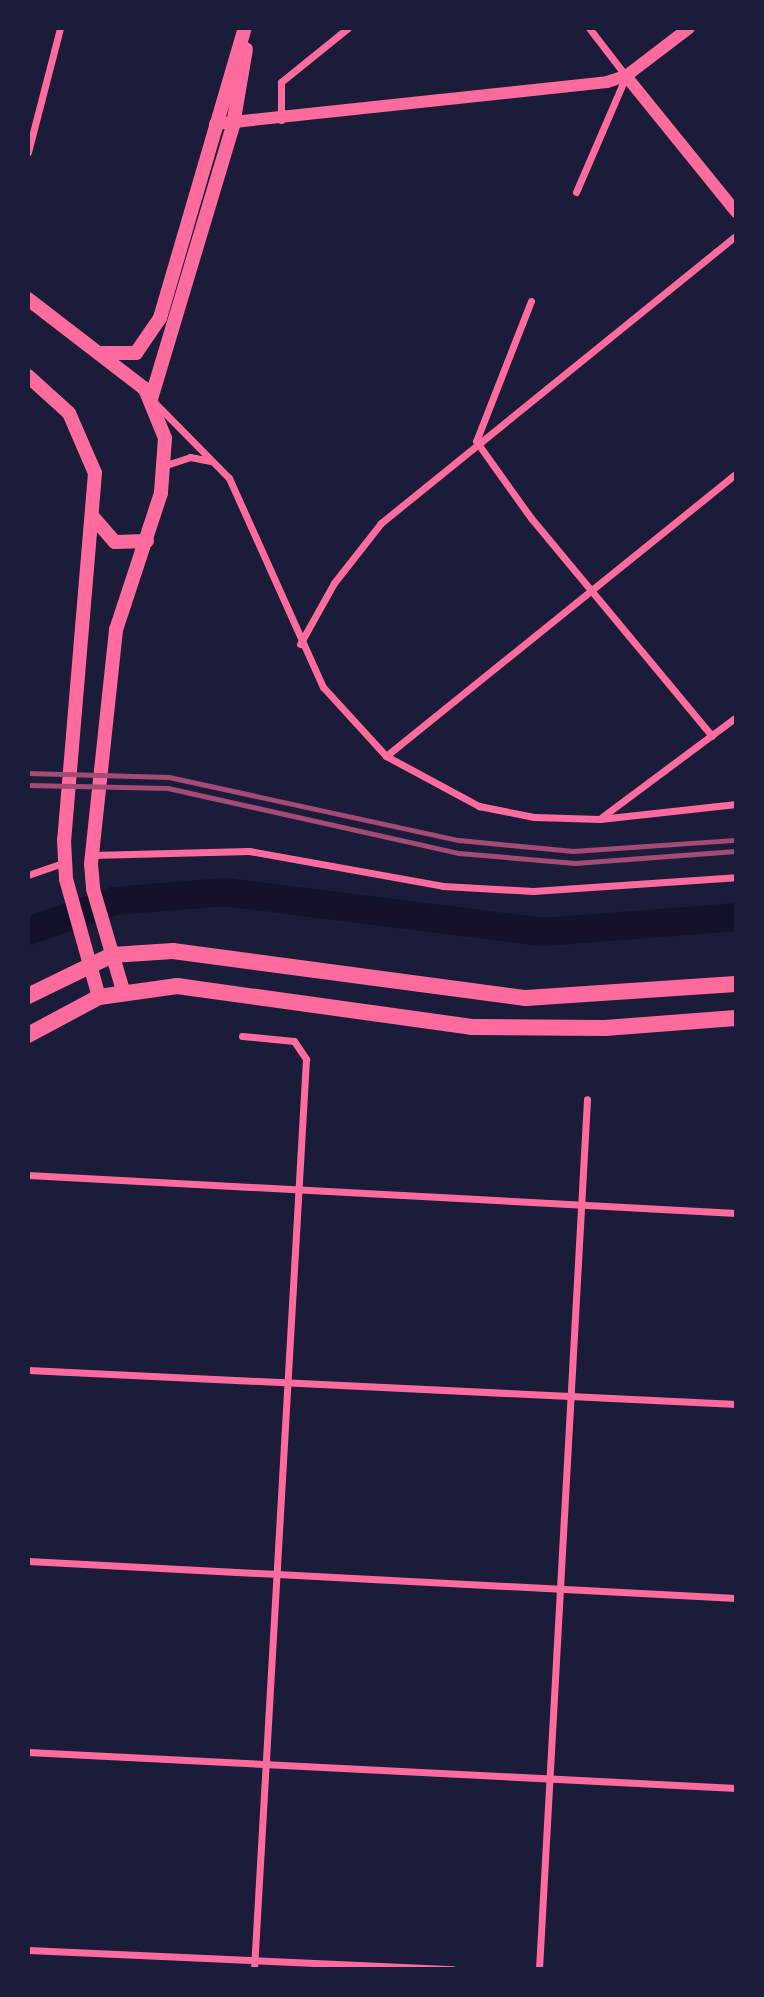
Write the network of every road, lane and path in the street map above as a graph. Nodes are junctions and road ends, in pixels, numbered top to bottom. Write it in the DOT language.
graph roads {
  1 [pos="60,28"];
  2 [pos="247,28"];
  3 [pos="348,28"];
  4 [pos="589,28"];
  5 [pos="689,28"];
  6 [pos="626,76"];
  7 [pos="281,120"];
  8 [pos="215,124"];
  9 [pos="233,125"];
  10 [pos="28,152"];
  11 [pos="576,192"];
  12 [pos="736,212"];
  13 [pos="736,236"];
  14 [pos="28,299"];
  15 [pos="531,301"];
  16 [pos="88,350"];
  17 [pos="28,376"];
  18 [pos="151,399"];
  19 [pos="476,441"];
  20 [pos="212,461"];
  21 [pos="166,465"];
  22 [pos="736,474"];
  23 [pos="93,517"];
  24 [pos="147,541"];
  25 [pos="591,591"];
  26 [pos="300,644"];
  27 [pos="736,717"];
  28 [pos="712,736"];
  29 [pos="386,756"];
  30 [pos="736,804"];
  31 [pos="600,819"];
  32 [pos="92,855"];
  33 [pos="65,862"];
  34 [pos="28,875"];
  35 [pos="736,877"];
  36 [pos="110,948"];
  37 [pos="86,956"];
  38 [pos="736,984"];
  39 [pos="123,990"];
  40 [pos="28,996"];
  41 [pos="99,997"];
  42 [pos="736,1017"];
  43 [pos="28,1035"];
  44 [pos="242,1036"];
  45 [pos="587,1099"];
  46 [pos="28,1175"];
  47 [pos="298,1194"];
  48 [pos="582,1208"];
  49 [pos="736,1213"];
  50 [pos="28,1370"];
  51 [pos="286,1383"];
  52 [pos="569,1399"];
  53 [pos="736,1404"];
  54 [pos="28,1561"];
  55 [pos="273,1574"];
  56 [pos="557,1588"];
  57 [pos="736,1598"];
  58 [pos="28,1752"];
  59 [pos="267,1768"];
  60 [pos="551,1780"];
  61 [pos="736,1788"];
  62 [pos="28,1950"];
  63 [pos="254,1966"];
  64 [pos="453,1969"];
  65 [pos="539,1969"];
  1 -- 10 [label="street"];
  2 -- 8 [label="main road"];
  2 -- 9 [label="main road"];
  3 -- 7 [label="street"];
  4 -- 6 [label="street"];
  5 -- 6 [label="street"];
  6 -- 7 [label="street"];
  6 -- 11 [label="street"];
  6 -- 12 [label="street"];
  7 -- 9 [label="street"];
  8 -- 9 [label="street"];
  8 -- 16 [label="main road"];
  9 -- 18 [label="main road"];
  13 -- 19 [label="street"];
  14 -- 16 [label="main road"];
  15 -- 19 [label="street"];
  16 -- 18 [label="main road"];
  17 -- 23 [label="main road"];
  18 -- 20 [label="street"];
  18 -- 21 [label="main road"];
  19 -- 25 [label="street"];
  19 -- 26 [label="street"];
  20 -- 21 [label="street"];
  20 -- 26 [label="street"];
  21 -- 24 [label="main road"];
  22 -- 25 [label="street"];
  23 -- 24 [label="main road"];
  23 -- 33 [label="main road"];
  24 -- 32 [label="main road"];
  25 -- 28 [label="street"];
  25 -- 29 [label="street"];
  26 -- 29 [label="street"];
  27 -- 28 [label="street"];
  28 -- 31 [label="street"];
  29 -- 31 [label="street"];
  30 -- 31 [label="street"];
  32 -- 35 [label="street"];
  32 -- 36 [label="main road"];
  33 -- 34 [label="street"];
  33 -- 37 [label="main road"];
  36 -- 37 [label="main road"];
  36 -- 38 [label="main road"];
  36 -- 39 [label="main road"];
  37 -- 40 [label="main road"];
  37 -- 41 [label="main road"];
  39 -- 41 [label="main road"];
  39 -- 42 [label="main road"];
  41 -- 43 [label="main road"];
  44 -- 47 [label="street"];
  45 -- 48 [label="street"];
  46 -- 47 [label="street"];
  47 -- 48 [label="street"];
  47 -- 51 [label="street"];
  48 -- 49 [label="street"];
  48 -- 52 [label="street"];
  50 -- 51 [label="street"];
  51 -- 52 [label="street"];
  51 -- 55 [label="street"];
  52 -- 53 [label="street"];
  52 -- 56 [label="street"];
  54 -- 55 [label="street"];
  55 -- 56 [label="street"];
  55 -- 59 [label="street"];
  56 -- 57 [label="street"];
  56 -- 60 [label="street"];
  58 -- 59 [label="street"];
  59 -- 60 [label="street"];
  59 -- 63 [label="street"];
  60 -- 61 [label="street"];
  60 -- 65 [label="street"];
  62 -- 63 [label="street"];
  63 -- 64 [label="street"];
}
